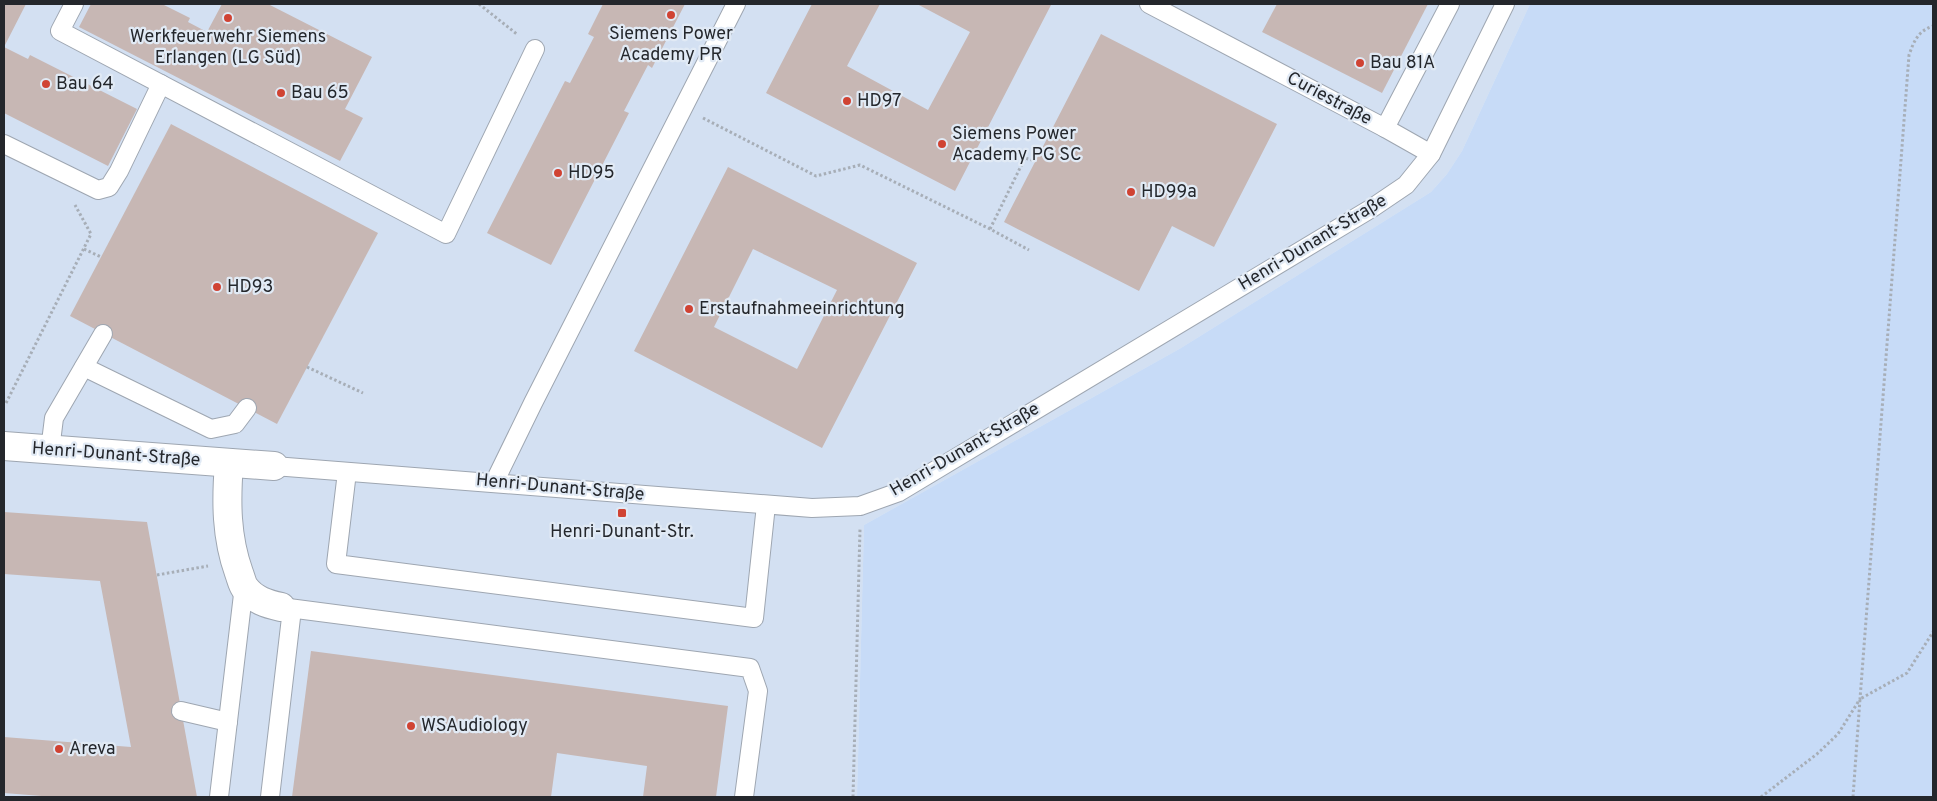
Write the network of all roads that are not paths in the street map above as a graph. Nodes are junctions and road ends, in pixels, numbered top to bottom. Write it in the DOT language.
graph roads {
  1 [pos="74,4"];
  2 [pos="736,4"];
  3 [pos="1149,4"];
  4 [pos="1450,4"];
  5 [pos="1505,4"];
  6 [pos="535,49"];
  7 [pos="161,84"];
  8 [pos="1385,128"];
  9 [pos="4,144"];
  10 [pos="1431,154"];
  11 [pos="103,334"];
  12 [pos="84,367"];
  13 [pos="247,408"];
  14 [pos="4,446"];
  15 [pos="50,450"];
  16 [pos="229,463"];
  17 [pos="274,466"];
  18 [pos="347,472"];
  19 [pos="494,483"];
  20 [pos="766,505"];
  21 [pos="239,574"];
  22 [pos="287,608"];
  23 [pos="181,711"];
  24 [pos="228,722"];
  25 [pos="219,797"];
  26 [pos="270,797"];
  27 [pos="744,797"];
  1 -- 7 [label="lane"];
  2 -- 19 [label="lane"];
  3 -- 8 [label="lane, Curiestraße"];
  4 -- 8 [label="lane, Curiestraße"];
  5 -- 10 [label="lane, Henri-Dunant-Straße"];
  6 -- 7 [label="lane"];
  7 -- 9 [label="lane"];
  8 -- 10 [label="lane"];
  10 -- 20 [label="lane, Henri-Dunant-Straße"];
  11 -- 12 [label="lane"];
  12 -- 13 [label="lane"];
  12 -- 15 [label="lane"];
  14 -- 15 [label="street, Henri-Dunant-Straße"];
  15 -- 16 [label="street, Henri-Dunant-Straße"];
  16 -- 17 [label="street, Henri-Dunant-Straße"];
  16 -- 21 [label="street"];
  17 -- 18 [label="lane, Henri-Dunant-Straße"];
  18 -- 19 [label="lane, Henri-Dunant-Straße"];
  18 -- 20 [label="lane"];
  19 -- 20 [label="lane, Henri-Dunant-Straße"];
  21 -- 22 [label="street"];
  21 -- 24 [label="lane"];
  22 -- 26 [label="lane"];
  22 -- 27 [label="lane"];
  23 -- 24 [label="lane"];
  24 -- 25 [label="lane"];
}
